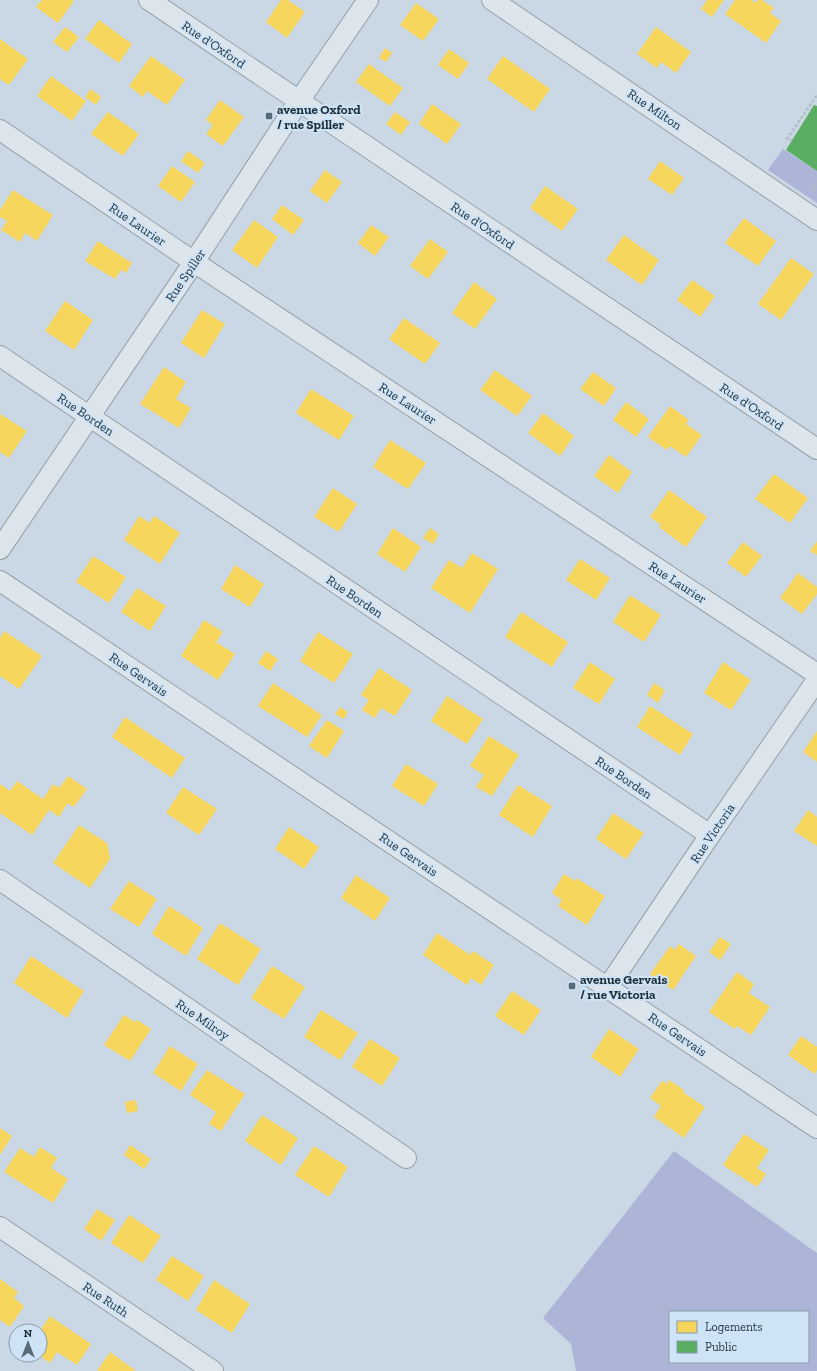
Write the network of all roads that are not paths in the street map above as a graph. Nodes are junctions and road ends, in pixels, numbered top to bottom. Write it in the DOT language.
graph roads {
  1 [pos="148,0"];
  2 [pos="368,0"];
  3 [pos="492,0"];
  4 [pos="299,101"];
  5 [pos="0,130"];
  6 [pos="817,220"];
  7 [pos="194,262"];
  8 [pos="0,356"];
  9 [pos="90,416"];
  10 [pos="817,449"];
  11 [pos="0,549"];
  12 [pos="0,581"];
  13 [pos="817,674"];
  14 [pos="817,680"];
  15 [pos="710,835"];
  16 [pos="0,880"];
  17 [pos="608,987"];
  18 [pos="817,1128"];
  19 [pos="406,1158"];
  20 [pos="0,1227"];
  21 [pos="213,1371"];
  1 -- 4 [label="street, Rue d'Oxford"];
  2 -- 4 [label="street, Rue Spiller"];
  3 -- 6 [label="street, Rue Milton"];
  4 -- 7 [label="street, Rue Spiller"];
  4 -- 10 [label="street, Rue d'Oxford"];
  5 -- 7 [label="street, Rue Laurier"];
  7 -- 9 [label="street, Rue Spiller"];
  7 -- 13 [label="street, Rue Laurier"];
  8 -- 9 [label="street, Rue Borden"];
  9 -- 11 [label="street, Rue Spiller"];
  9 -- 15 [label="street, Rue Borden"];
  12 -- 17 [label="street, Rue Gervais"];
  14 -- 15 [label="street, Rue Victoria"];
  15 -- 17 [label="street, Rue Victoria"];
  16 -- 19 [label="street, Rue Milroy"];
  17 -- 18 [label="street, Rue Gervais"];
  20 -- 21 [label="street, Rue Ruth"];
}
